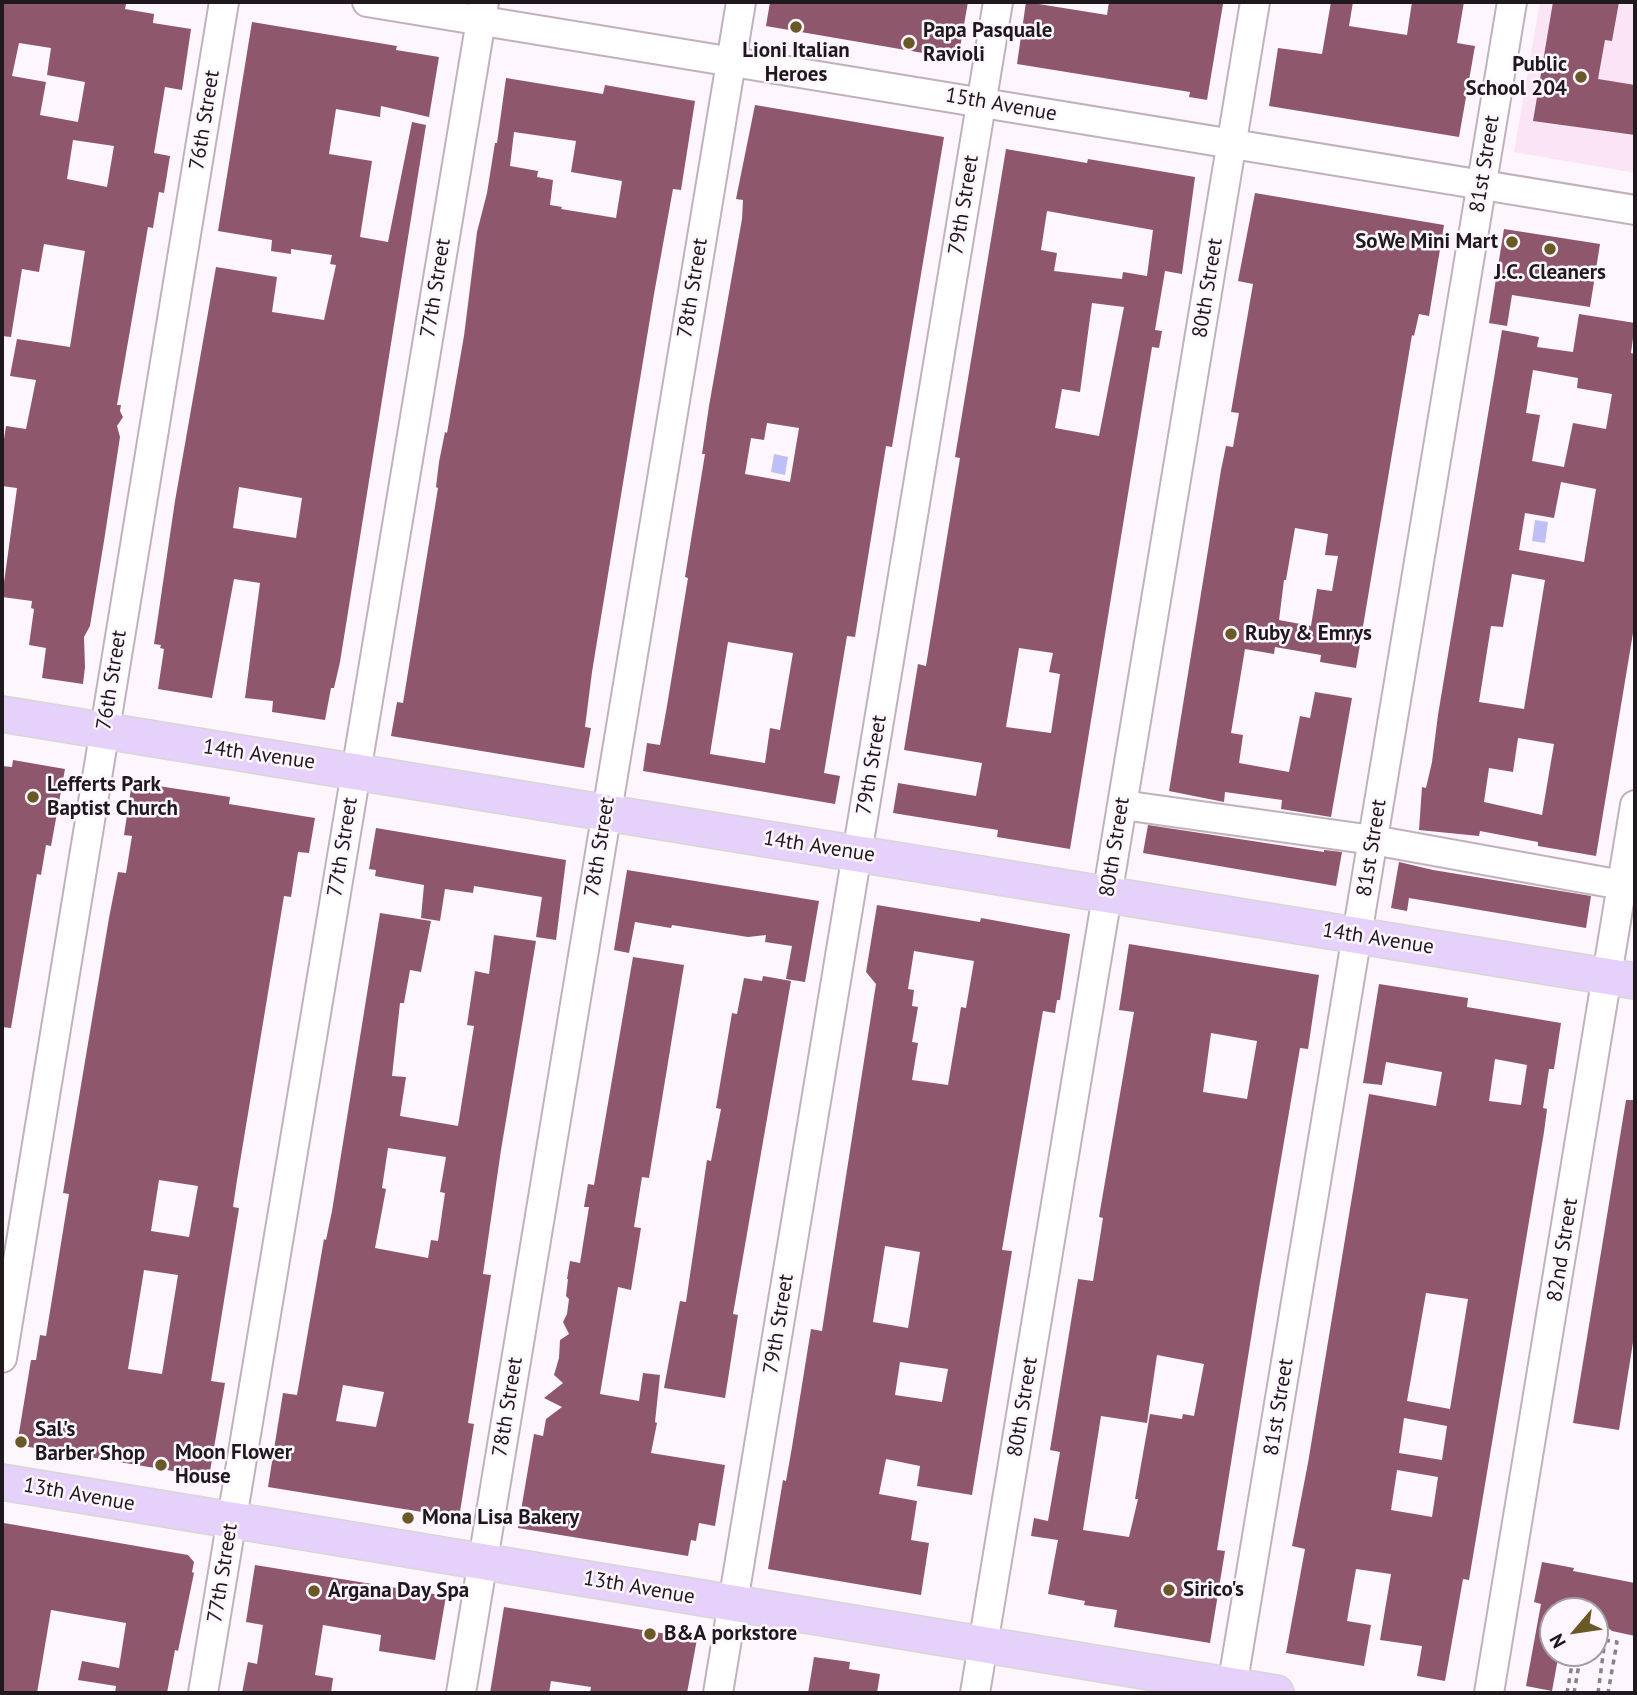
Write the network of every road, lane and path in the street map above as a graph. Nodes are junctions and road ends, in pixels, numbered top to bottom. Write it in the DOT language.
graph roads {
  1 [pos="224,2"];
  2 [pos="367,2"];
  3 [pos="741,2"];
  4 [pos="998,2"];
  5 [pos="1255,2"];
  6 [pos="1512,2"];
  7 [pos="482,10"];
  8 [pos="731,60"];
  9 [pos="982,102"];
  10 [pos="1232,144"];
  11 [pos="1482,185"];
  12 [pos="1635,210"];
  13 [pos="2,714"];
  14 [pos="103,732"];
  15 [pos="356,770"];
  16 [pos="1122,805"];
  17 [pos="1635,805"];
  18 [pos="606,811"];
  19 [pos="1373,840"];
  20 [pos="857,853"];
  21 [pos="1622,885"];
  22 [pos="1107,893"];
  23 [pos="1357,936"];
  24 [pos="1622,979"];
  25 [pos="2,1358"];
  26 [pos="2,1482"];
  27 [pos="232,1521"];
  28 [pos="482,1562"];
  29 [pos="733,1604"];
  30 [pos="1609,1641"];
  31 [pos="983,1645"];
  32 [pos="1609,1665"];
  33 [pos="1614,1665"];
  34 [pos="1571,1667"];
  35 [pos="1579,1667"];
  36 [pos="1602,1667"];
  37 [pos="1568,1686"];
  38 [pos="1575,1687"];
  39 [pos="1232,1690"];
  40 [pos="204,1693"];
  41 [pos="461,1693"];
  42 [pos="718,1693"];
  43 [pos="975,1693"];
  44 [pos="1276,1693"];
  45 [pos="1489,1693"];
  46 [pos="1567,1693"];
  47 [pos="1574,1693"];
  48 [pos="1598,1693"];
  49 [pos="1607,1693"];
  1 -- 14 [label="street, 76th Street"];
  2 -- 7 [label="street, 15th Avenue"];
  3 -- 8 [label="street, 78th Street"];
  4 -- 9 [label="street, 79th Street"];
  5 -- 10 [label="street, 80th Street"];
  6 -- 11 [label="street, 81st Street"];
  7 -- 8 [label="street, 15th Avenue"];
  7 -- 15 [label="street, 77th Street"];
  8 -- 9 [label="street, 15th Avenue"];
  8 -- 18 [label="street, 78th Street"];
  9 -- 10 [label="street, 15th Avenue"];
  9 -- 20 [label="street, 79th Street"];
  10 -- 11 [label="street, 15th Avenue"];
  10 -- 16 [label="street, 80th Street"];
  11 -- 12 [label="street, 15th Avenue"];
  11 -- 19 [label="street, 81st Street"];
  13 -- 14 [label="main road, 14th Avenue"];
  14 -- 15 [label="main road, 14th Avenue"];
  14 -- 25 [label="street, 76th Street"];
  15 -- 18 [label="main road, 14th Avenue"];
  15 -- 27 [label="street, 77th Street"];
  16 -- 19 [label="street"];
  16 -- 22 [label="street, 80th Street"];
  17 -- 21 [label="street, 82nd Street"];
  18 -- 20 [label="main road, 14th Avenue"];
  18 -- 28 [label="street, 78th Street"];
  19 -- 21 [label="street"];
  19 -- 23 [label="street, 81st Street"];
  20 -- 22 [label="main road, 14th Avenue"];
  20 -- 29 [label="street, 79th Street"];
  21 -- 24 [label="street, 82nd Street"];
  22 -- 23 [label="main road, 14th Avenue"];
  22 -- 31 [label="street, 80th Street"];
  23 -- 24 [label="main road, 14th Avenue"];
  23 -- 39 [label="street, 81st Street"];
  24 -- 45 [label="street, 82nd Street"];
  26 -- 27 [label="main road, 13th Avenue"];
  27 -- 28 [label="main road, 13th Avenue"];
  27 -- 40 [label="street, 77th Street"];
  28 -- 29 [label="main road, 13th Avenue"];
  28 -- 41 [label="street, 78th Street"];
  29 -- 31 [label="main road, 13th Avenue"];
  29 -- 42 [label="street, 79th Street"];
  30 -- 33 [label="path"];
  31 -- 39 [label="main road, 13th Avenue"];
  31 -- 43 [label="street, 80th Street"];
  32 -- 33 [label="path"];
  33 -- 49 [label="path"];
  34 -- 37 [label="path"];
  35 -- 38 [label="path"];
  36 -- 48 [label="path"];
  37 -- 38 [label="path"];
  37 -- 46 [label="path"];
  38 -- 47 [label="path"];
  39 -- 44 [label="main road, 13th Avenue"];
  48 -- 49 [label="path"];
}
